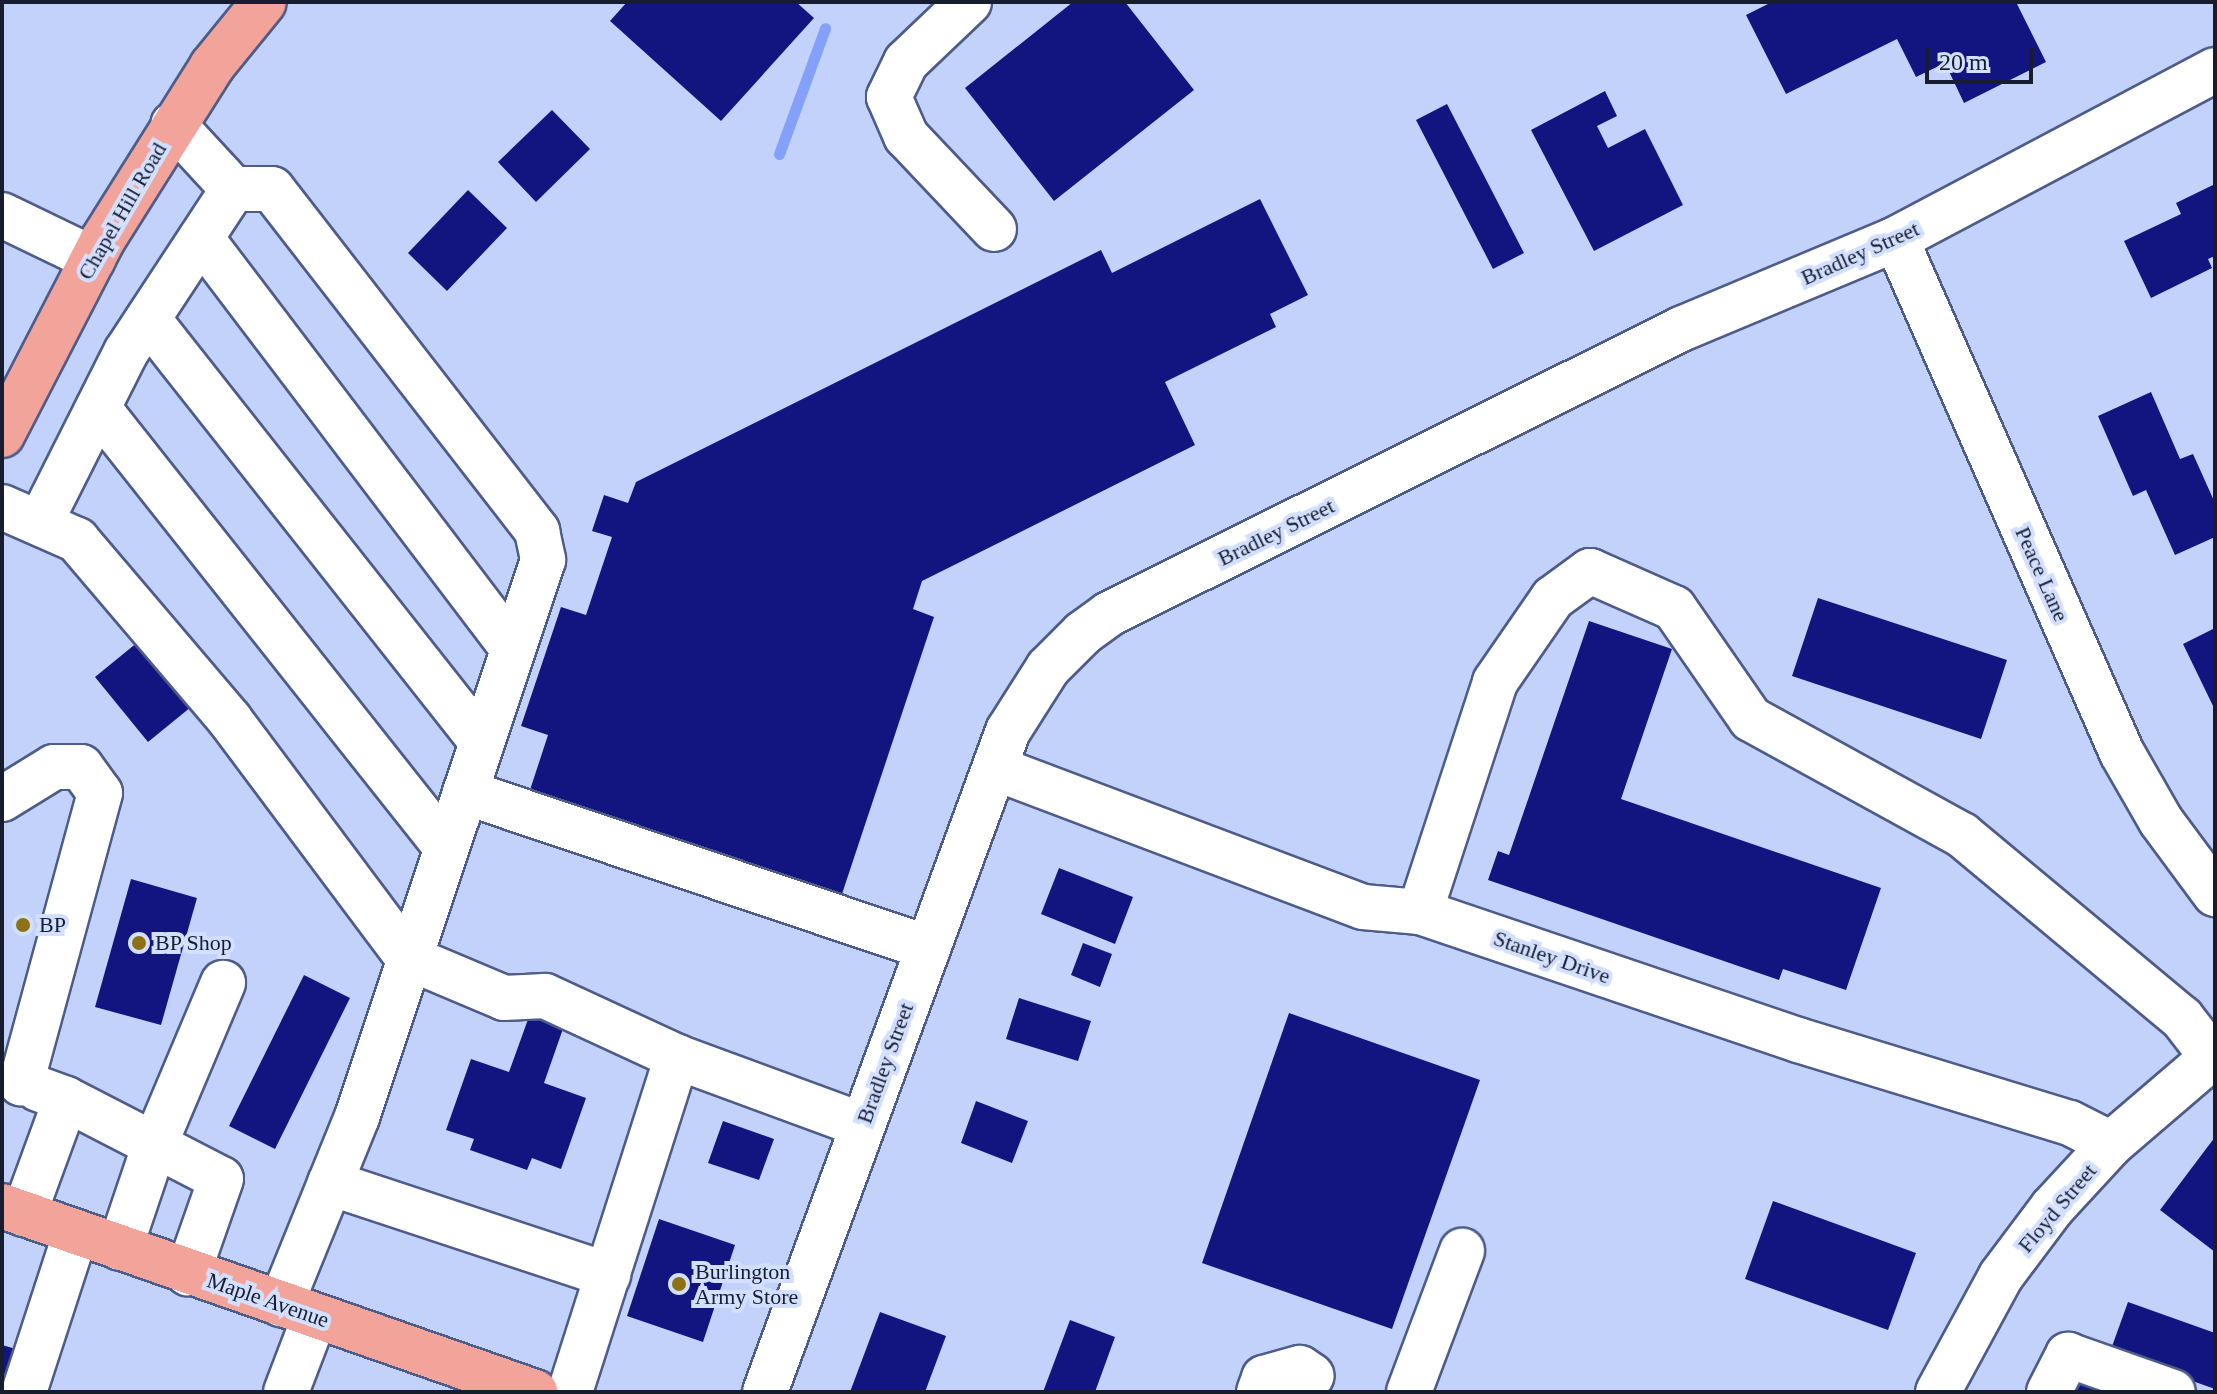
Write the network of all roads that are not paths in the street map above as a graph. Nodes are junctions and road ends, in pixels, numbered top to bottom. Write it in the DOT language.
graph roads {
  1 [pos="264,2"];
  2 [pos="969,2"];
  3 [pos="2215,70"];
  4 [pos="173,124"];
  5 [pos="233,189"];
  6 [pos="2,215"];
  7 [pos="994,229"];
  8 [pos="201,238"];
  9 [pos="1896,239"];
  10 [pos="93,259"];
  11 [pos="148,319"];
  12 [pos="98,408"];
  13 [pos="2,435"];
  14 [pos="40,523"];
  15 [pos="513,649"];
  16 [pos="481,741"];
  17 [pos="995,768"];
  18 [pos="465,792"];
  19 [pos="2,799"];
  20 [pos="445,846"];
  21 [pos="2215,894"];
  22 [pos="1420,912"];
  23 [pos="928,948"];
  24 [pos="407,957"];
  25 [pos="223,983"];
  26 [pos="2214,1056"];
  27 [pos="677,1057"];
  28 [pos="11,1079"];
  29 [pos="66,1099"];
  30 [pos="862,1125"];
  31 [pos="155,1144"];
  32 [pos="2111,1144"];
  33 [pos="330,1183"];
  34 [pos="13,1210"];
  35 [pos="76,1232"];
  36 [pos="120,1248"];
  37 [pos="1462,1251"];
  38 [pos="188,1273"];
  39 [pos="608,1275"];
  40 [pos="298,1310"];
  41 [pos="1312,1376"];
  42 [pos="24,1392"];
  43 [pos="286,1392"];
  44 [pos="535,1392"];
  45 [pos="570,1392"];
  46 [pos="765,1392"];
  47 [pos="1259,1392"];
  48 [pos="1409,1392"];
  49 [pos="1938,1392"];
  50 [pos="2049,1392"];
  51 [pos="2173,1392"];
  1 -- 4 [label="main road, Chapel Hill Road"];
  2 -- 7 [label="street"];
  3 -- 9 [label="street, Bradley Street"];
  4 -- 5 [label="street"];
  4 -- 10 [label="main road, Chapel Hill Road"];
  5 -- 8 [label="street"];
  5 -- 15 [label="street"];
  6 -- 10 [label="street"];
  8 -- 11 [label="street"];
  8 -- 15 [label="street"];
  9 -- 17 [label="street, Bradley Street"];
  9 -- 21 [label="street, Peace Lane"];
  10 -- 13 [label="main road, Chapel Hill Road"];
  11 -- 12 [label="street"];
  11 -- 16 [label="street"];
  12 -- 14 [label="street"];
  12 -- 20 [label="street"];
  14 -- 24 [label="street"];
  15 -- 16 [label="street"];
  16 -- 18 [label="street"];
  17 -- 22 [label="street, Stanley Drive"];
  17 -- 23 [label="street, Bradley Street"];
  18 -- 20 [label="street"];
  18 -- 23 [label="street"];
  19 -- 28 [label="street"];
  20 -- 24 [label="street"];
  22 -- 26 [label="street"];
  22 -- 32 [label="street, Stanley Drive"];
  23 -- 30 [label="street, Bradley Street"];
  24 -- 27 [label="street"];
  24 -- 33 [label="street"];
  25 -- 31 [label="street"];
  26 -- 32 [label="street, Floyd Street"];
  27 -- 30 [label="street"];
  27 -- 39 [label="street"];
  28 -- 29 [label="street"];
  29 -- 31 [label="street"];
  29 -- 34 [label="street"];
  30 -- 46 [label="street, Bradley Street"];
  31 -- 36 [label="street"];
  31 -- 38 [label="street"];
  32 -- 49 [label="street, Floyd Street"];
  33 -- 39 [label="street"];
  33 -- 40 [label="street"];
  34 -- 35 [label="main road, Maple Avenue"];
  35 -- 36 [label="main road, Maple Avenue"];
  35 -- 42 [label="street"];
  36 -- 38 [label="main road, Maple Avenue"];
  37 -- 48 [label="street"];
  38 -- 40 [label="main road, Maple Avenue"];
  39 -- 45 [label="street"];
  40 -- 43 [label="street"];
  40 -- 44 [label="main road, Maple Avenue"];
  41 -- 47 [label="street"];
  50 -- 51 [label="street"];
}
